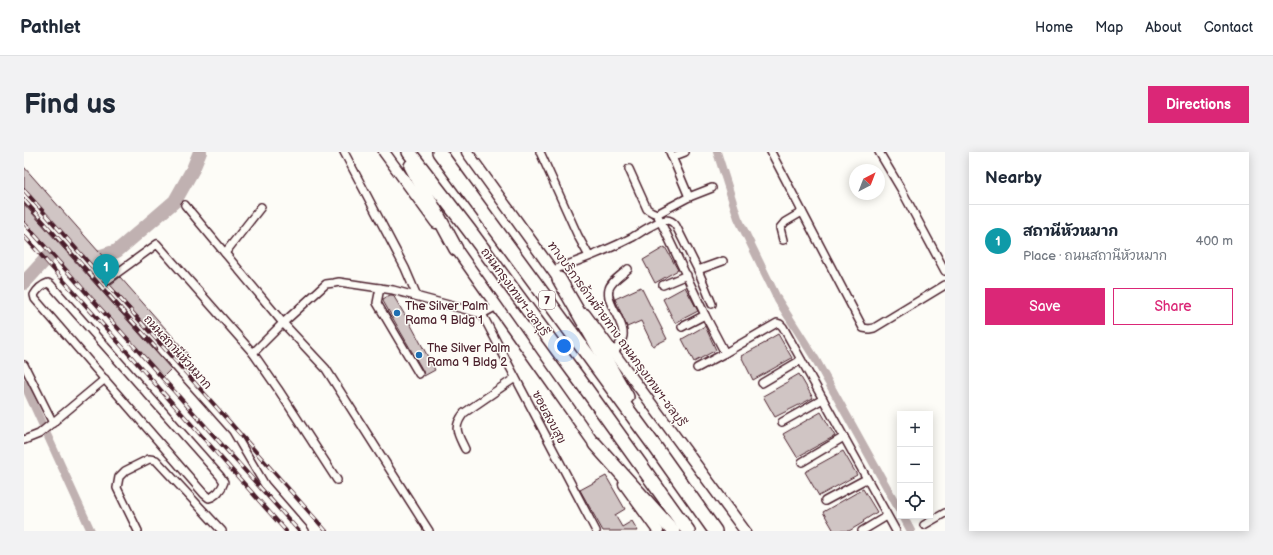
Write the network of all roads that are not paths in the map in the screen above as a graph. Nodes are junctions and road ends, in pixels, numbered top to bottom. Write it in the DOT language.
graph roads {
  1 [pos="344,152"];
  2 [pos="384,152"];
  3 [pos="404,152"];
  4 [pos="409,152"];
  5 [pos="439,152"];
  6 [pos="540,152"];
  7 [pos="685,152"];
  8 [pos="771,152"];
  9 [pos="879,152"];
  10 [pos="468,153"];
  11 [pos="671,154"];
  12 [pos="629,169"];
  13 [pos="712,188"];
  14 [pos="24,196"];
  15 [pos="689,197"];
  16 [pos="185,205"];
  17 [pos="261,207"];
  18 [pos="802,212"];
  19 [pos="657,214"];
  20 [pos="660,222"];
  21 [pos="783,240"];
  22 [pos="456,249"];
  23 [pos="225,252"];
  24 [pos="589,256"];
  25 [pos="723,261"];
  26 [pos="628,269"];
  27 [pos="698,270"];
  28 [pos="945,271"];
  29 [pos="556,275"];
  30 [pos="687,275"];
  31 [pos="102,284"];
  32 [pos="663,285"];
  33 [pos="945,285"];
  34 [pos="380,288"];
  35 [pos="417,296"];
  36 [pos="712,304"];
  37 [pos="497,306"];
  38 [pos="482,314"];
  39 [pos="705,315"];
  40 [pos="283,323"];
  41 [pos="682,327"];
  42 [pos="253,353"];
  43 [pos="614,353"];
  44 [pos="725,353"];
  45 [pos="801,360"];
  46 [pos="24,365"];
  47 [pos="697,368"];
  48 [pos="419,374"];
  49 [pos="515,378"];
  50 [pos="105,379"];
  51 [pos="762,383"];
  52 [pos="823,399"];
  53 [pos="782,422"];
  54 [pos="51,425"];
  55 [pos="24,431"];
  56 [pos="844,437"];
  57 [pos="25,439"];
  58 [pos="595,444"];
  59 [pos="656,448"];
  60 [pos="465,449"];
  61 [pos="802,462"];
  62 [pos="866,479"];
  63 [pos="337,480"];
  64 [pos="825,501"];
  65 [pos="945,513"];
  66 [pos="887,516"];
  67 [pos="924,525"];
  68 [pos="138,531"];
  69 [pos="222,531"];
  70 [pos="305,531"];
  71 [pos="429,531"];
  72 [pos="596,531"];
  73 [pos="658,531"];
  74 [pos="673,531"];
  75 [pos="688,531"];
  76 [pos="715,531"];
  77 [pos="746,531"];
  78 [pos="862,531"];
  79 [pos="896,531"];
  1 -- 35 [label="street"];
  2 -- 22 [label="main road"];
  3 -- 22 [label="highway"];
  4 -- 75 [label="highway, ถนนกรุงเทพฯ-ชลบุรี / 7"];
  5 -- 59 [label="highway, ถนนกรุงเทพฯ-ชลบุรี / 7"];
  6 -- 24 [label="street"];
  7 -- 11 [label="street"];
  8 -- 18 [label="street"];
  9 -- 28 [label="street"];
  10 -- 29 [label="main road, ทางบริการด้านซ้ายทาง ถนนกรุงเทพฯ-ชลบุรี"];
  11 -- 15 [label="street"];
  12 -- 19 [label="street"];
  13 -- 15 [label="street"];
  14 -- 31 [label="street, ถนนสถานีหัวหมาก"];
  15 -- 19 [label="street"];
  16 -- 23 [label="street"];
  17 -- 23 [label="street"];
  18 -- 21 [label="street"];
  18 -- 33 [label="street"];
  19 -- 20 [label="street"];
  20 -- 24 [label="street"];
  20 -- 27 [label="street"];
  20 -- 30 [label="street"];
  22 -- 37 [label="main road"];
  23 -- 40 [label="street"];
  24 -- 29 [label="street"];
  25 -- 27 [label="street"];
  26 -- 43 [label="street"];
  27 -- 36 [label="street"];
  29 -- 43 [label="main road, ทางบริการด้านซ้ายทาง ถนนกรุงเทพฯ-ชลบุรี"];
  29 -- 59 [label="highway"];
  30 -- 32 [label="street"];
  30 -- 39 [label="street"];
  31 -- 42 [label="street"];
  31 -- 70 [label="street, ถนนสถานีหัวหมาก"];
  34 -- 35 [label="street"];
  34 -- 40 [label="street"];
  34 -- 48 [label="street"];
  35 -- 38 [label="street"];
  37 -- 38 [label="street"];
  37 -- 58 [label="main road"];
  38 -- 49 [label="street, ซอยสงบสุข"];
  39 -- 41 [label="street"];
  39 -- 44 [label="street"];
  40 -- 42 [label="street"];
  40 -- 71 [label="street"];
  42 -- 63 [label="street"];
  43 -- 77 [label="main road, ทางบริการด้านซ้ายทาง ถนนกรุงเทพฯ-ชลบุรี"];
  44 -- 45 [label="street"];
  44 -- 47 [label="street"];
  45 -- 51 [label="street"];
  45 -- 52 [label="street"];
  46 -- 54 [label="street"];
  49 -- 60 [label="street"];
  49 -- 72 [label="street, ซอยสงบสุข"];
  50 -- 50 [label="street"];
  50 -- 54 [label="street"];
  52 -- 53 [label="street"];
  52 -- 56 [label="street"];
  54 -- 57 [label="street"];
  55 -- 57 [label="street"];
  56 -- 61 [label="street"];
  56 -- 62 [label="street"];
  58 -- 73 [label="main road"];
  58 -- 74 [label="highway"];
  59 -- 76 [label="highway, ถนนกรุงเทพฯ-ชลบุรี / 7"];
  62 -- 64 [label="street"];
  62 -- 66 [label="street"];
  65 -- 67 [label="street"];
  66 -- 78 [label="street"];
  66 -- 79 [label="street"];
  68 -- 69 [label="street"];
}
